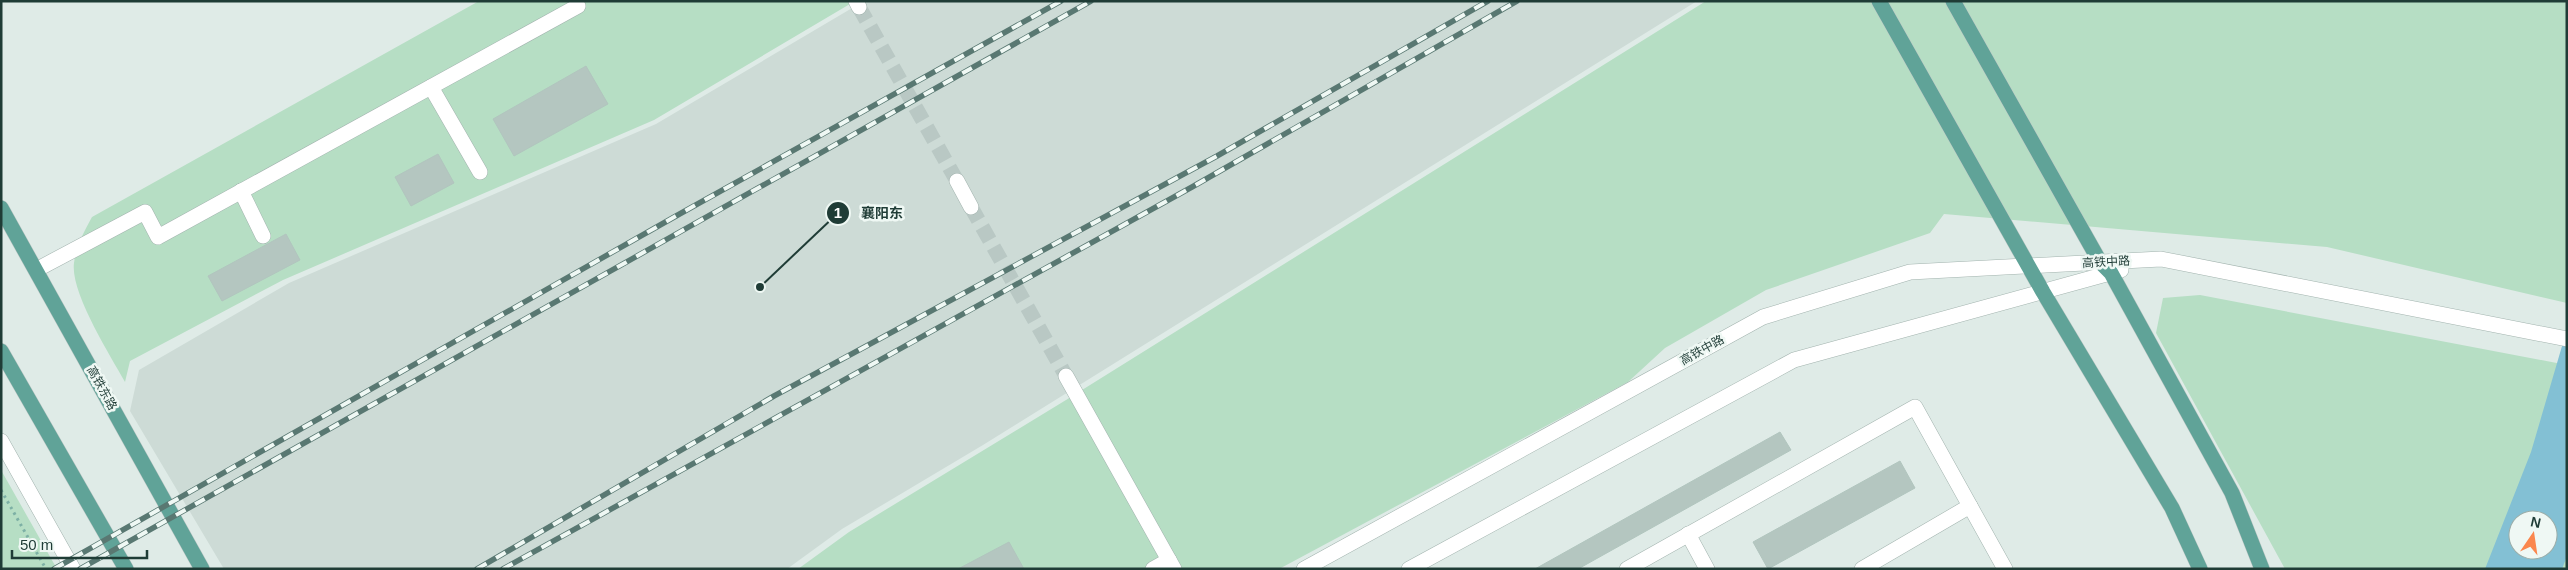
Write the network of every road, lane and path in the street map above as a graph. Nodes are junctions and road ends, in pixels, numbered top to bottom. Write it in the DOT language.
graph roads {
  1 [pos="1879,1"];
  2 [pos="1953,1"];
  3 [pos="578,6"];
  4 [pos="431,87"];
  5 [pos="480,172"];
  6 [pos="957,181"];
  7 [pos="241,192"];
  8 [pos="971,207"];
  9 [pos="1,208"];
  10 [pos="263,236"];
  11 [pos="2028,266"];
  12 [pos="2105,267"];
  13 [pos="36,270"];
  14 [pos="2043,292"];
  15 [pos="2561,337"];
  16 [pos="1,351"];
  17 [pos="1066,376"];
  18 [pos="1,441"];
  19 [pos="7,466"];
  20 [pos="1,490"];
  21 [pos="1970,506"];
  22 [pos="1688,534"];
  23 [pos="1172,564"];
  24 [pos="1416,567"];
  25 [pos="46,569"];
  26 [pos="73,569"];
  27 [pos="126,569"];
  28 [pos="202,569"];
  29 [pos="1153,569"];
  30 [pos="1304,569"];
  31 [pos="1627,569"];
  32 [pos="1707,569"];
  33 [pos="1862,569"];
  34 [pos="2005,569"];
  35 [pos="2200,569"];
  36 [pos="2262,569"];
  1 -- 11 [label="main road"];
  2 -- 12 [label="main road"];
  3 -- 4 [label="street"];
  4 -- 5 [label="street"];
  4 -- 7 [label="street"];
  6 -- 8 [label="street"];
  7 -- 10 [label="street"];
  7 -- 13 [label="street"];
  9 -- 13 [label="main road, 高铁东路"];
  11 -- 12 [label="street, 高铁中路"];
  11 -- 14 [label="main road"];
  11 -- 30 [label="street, 高铁中路"];
  12 -- 14 [label="street, 高铁中路"];
  12 -- 15 [label="street, 高铁中路"];
  12 -- 36 [label="main road"];
  13 -- 28 [label="main road, 高铁东路"];
  14 -- 24 [label="street, 高铁中路"];
  14 -- 35 [label="main road"];
  16 -- 27 [label="main road"];
  17 -- 23 [label="street"];
  18 -- 19 [label="street"];
  19 -- 26 [label="street"];
  20 -- 25 [label="path"];
  21 -- 22 [label="street"];
  21 -- 33 [label="street"];
  21 -- 34 [label="street"];
  22 -- 31 [label="street"];
  22 -- 32 [label="street"];
  23 -- 29 [label="street"];
}
